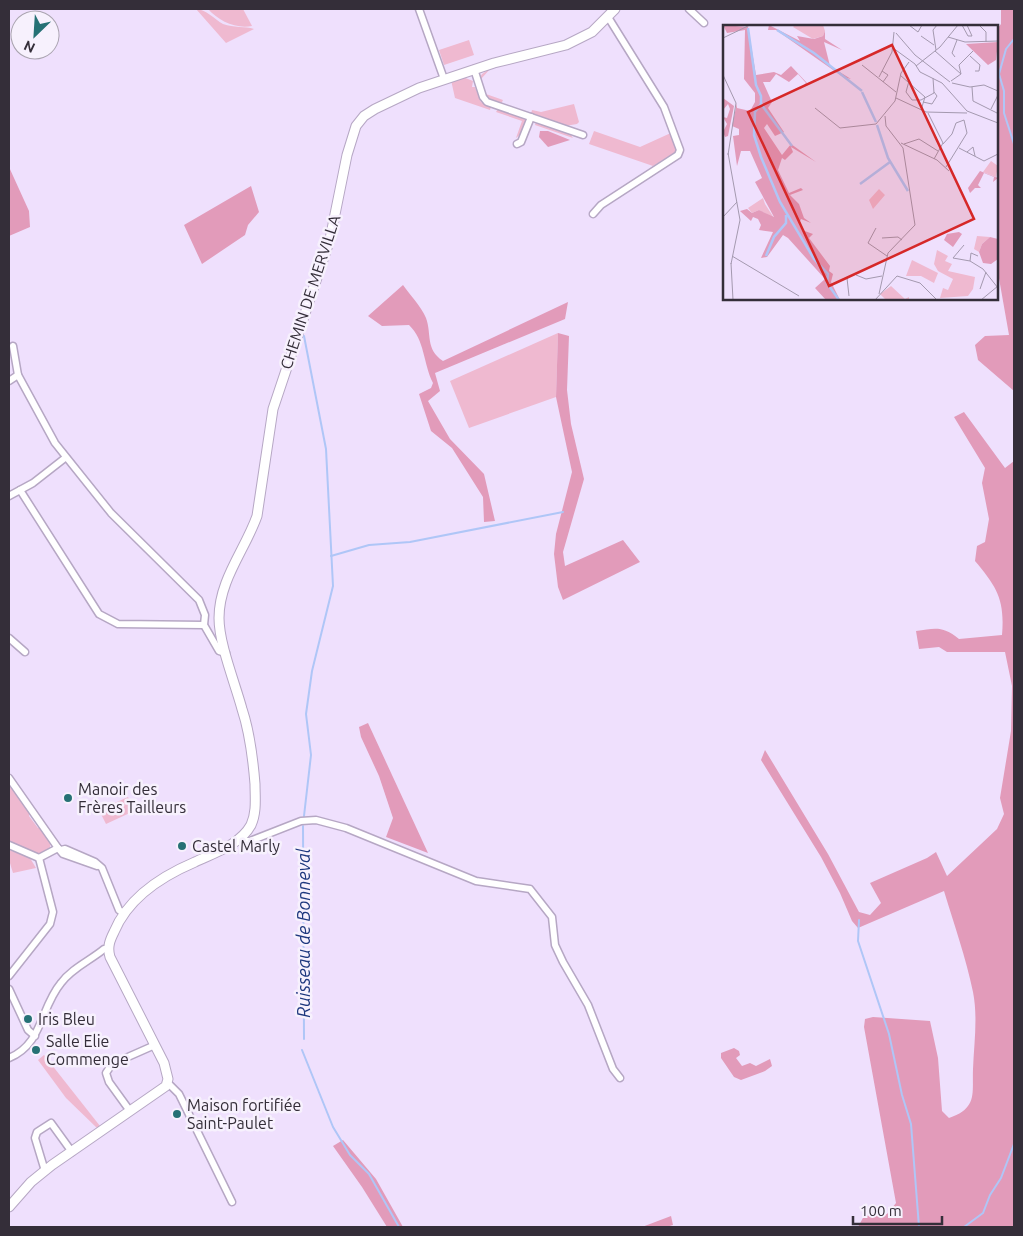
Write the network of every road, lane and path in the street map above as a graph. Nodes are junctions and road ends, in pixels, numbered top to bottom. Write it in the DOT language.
graph roads {
  1 [pos="419,9"];
  2 [pos="615,9"];
  3 [pos="689,9"];
  4 [pos="608,18"];
  5 [pos="704,23"];
  6 [pos="474,69"];
  7 [pos="444,79"];
  8 [pos="531,117"];
  9 [pos="583,135"];
  10 [pos="517,144"];
  11 [pos="593,214"];
  12 [pos="13,346"];
  13 [pos="18,375"];
  14 [pos="9,381"];
  15 [pos="65,458"];
  16 [pos="20,490"];
  17 [pos="9,496"];
  18 [pos="204,625"];
  19 [pos="9,638"];
  20 [pos="25,652"];
  21 [pos="226,653"];
  22 [pos="9,778"];
  23 [pos="236,841"];
  24 [pos="9,845"];
  25 [pos="59,849"];
  26 [pos="39,858"];
  27 [pos="122,913"];
  28 [pos="108,949"];
  29 [pos="9,976"];
  30 [pos="9,989"];
  31 [pos="35,1036"];
  32 [pos="154,1045"];
  33 [pos="9,1058"];
  34 [pos="620,1078"];
  35 [pos="168,1083"];
  36 [pos="130,1111"];
  37 [pos="72,1152"];
  38 [pos="45,1171"];
  39 [pos="232,1202"];
  40 [pos="9,1207"];
  1 -- 7 [label="street"];
  2 -- 4 [label="street, CHEMIN DE MERVILLA"];
  3 -- 5 [label="street"];
  4 -- 6 [label="street, CHEMIN DE MERVILLA"];
  4 -- 11 [label="street"];
  6 -- 7 [label="street, CHEMIN DE MERVILLA"];
  6 -- 8 [label="street"];
  7 -- 21 [label="street, CHEMIN DE MERVILLA"];
  8 -- 9 [label="street"];
  8 -- 10 [label="street"];
  12 -- 13 [label="street"];
  13 -- 14 [label="street"];
  13 -- 15 [label="street"];
  15 -- 16 [label="street"];
  15 -- 18 [label="street"];
  16 -- 17 [label="street"];
  16 -- 18 [label="street"];
  18 -- 21 [label="street"];
  19 -- 20 [label="street"];
  21 -- 23 [label="street, CHEMIN DE MERVILLA"];
  22 -- 25 [label="street"];
  23 -- 27 [label="street"];
  23 -- 34 [label="street"];
  24 -- 26 [label="street"];
  25 -- 26 [label="street"];
  25 -- 27 [label="street"];
  26 -- 29 [label="street"];
  27 -- 28 [label="street"];
  28 -- 31 [label="street"];
  28 -- 32 [label="street"];
  30 -- 31 [label="street"];
  31 -- 33 [label="street"];
  32 -- 35 [label="street"];
  32 -- 36 [label="street"];
  35 -- 36 [label="street"];
  35 -- 39 [label="street"];
  36 -- 37 [label="street"];
  37 -- 38 [label="street"];
  37 -- 38 [label="street"];
  38 -- 40 [label="street"];
}
